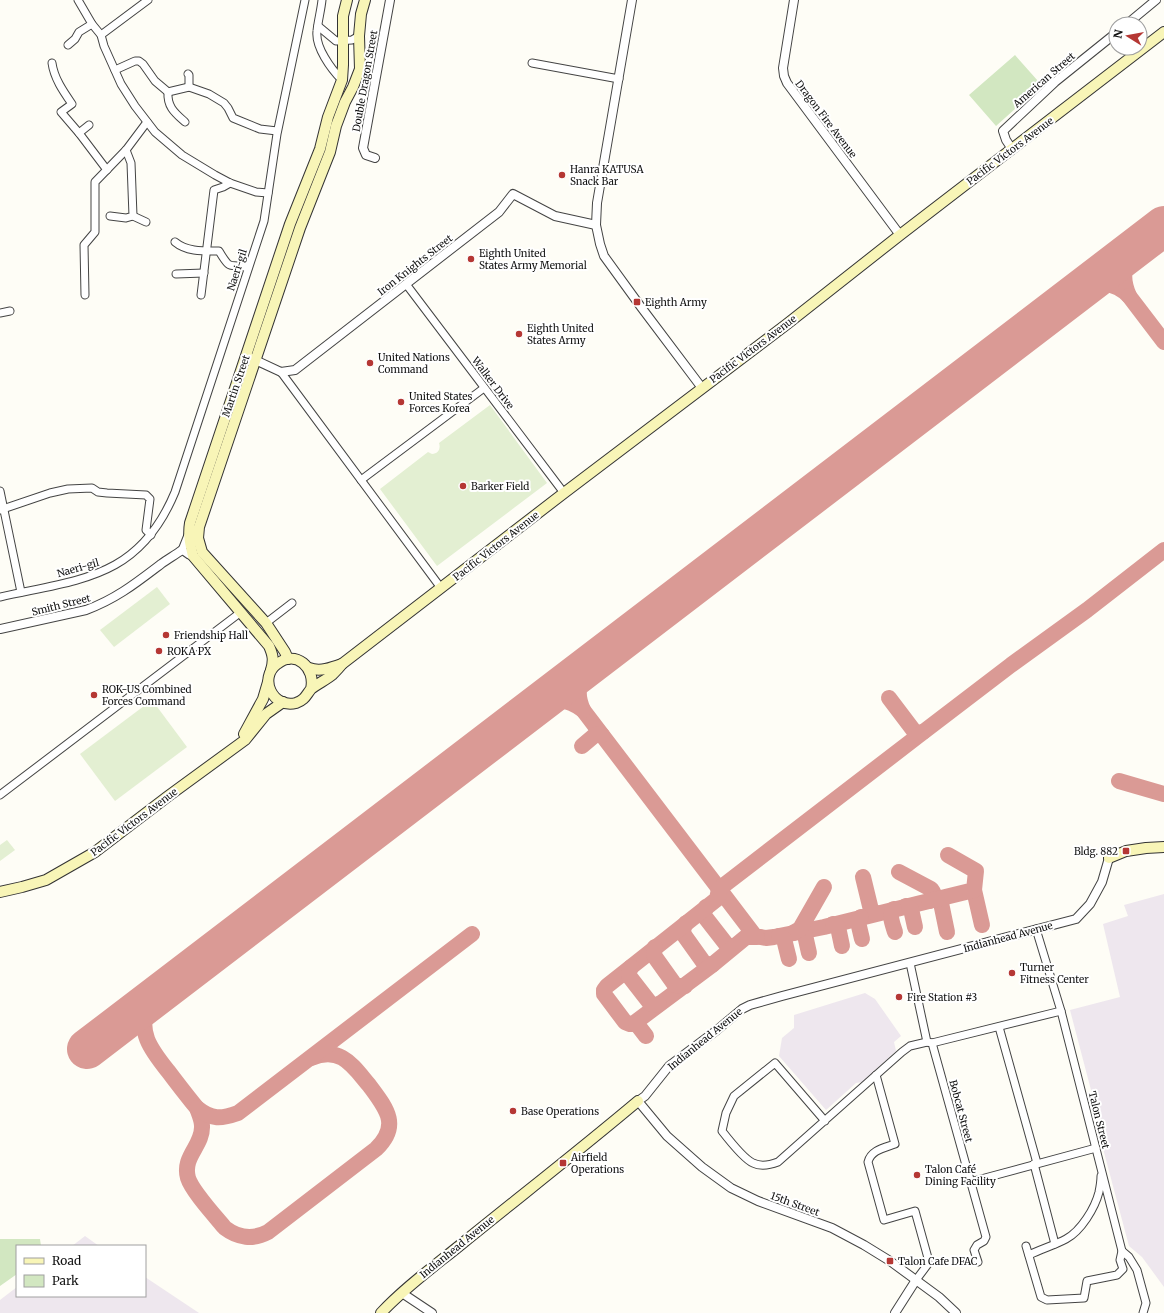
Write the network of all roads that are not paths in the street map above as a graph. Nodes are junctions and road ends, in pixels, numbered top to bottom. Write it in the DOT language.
graph roads {
  1 [pos="78,0"];
  2 [pos="148,0"];
  3 [pos="305,0"];
  4 [pos="322,0"];
  5 [pos="347,0"];
  6 [pos="365,0"];
  7 [pos="390,0"];
  8 [pos="632,0"];
  9 [pos="794,0"];
  10 [pos="1156,0"];
  11 [pos="1137,16"];
  12 [pos="92,24"];
  13 [pos="318,26"];
  14 [pos="1164,32"];
  15 [pos="101,35"];
  16 [pos="359,36"];
  17 [pos="1108,39"];
  18 [pos="342,42"];
  19 [pos="68,45"];
  20 [pos="52,63"];
  21 [pos="532,63"];
  22 [pos="115,70"];
  23 [pos="188,74"];
  24 [pos="619,79"];
  25 [pos="342,80"];
  26 [pos="189,87"];
  27 [pos="168,92"];
  28 [pos="147,122"];
  29 [pos="185,122"];
  30 [pos="89,125"];
  31 [pos="277,131"];
  32 [pos="79,133"];
  33 [pos="1012,149"];
  34 [pos="126,150"];
  35 [pos="375,158"];
  36 [pos="107,170"];
  37 [pos="230,183"];
  38 [pos="268,193"];
  39 [pos="110,216"];
  40 [pos="133,216"];
  41 [pos="146,222"];
  42 [pos="596,225"];
  43 [pos="900,234"];
  44 [pos="175,242"];
  45 [pos="206,251"];
  46 [pos="248,268"];
  47 [pos="204,273"];
  48 [pos="176,274"];
  49 [pos="406,284"];
  50 [pos="84,295"];
  51 [pos="201,295"];
  52 [pos="10,311"];
  53 [pos="0,313"];
  54 [pos="251,358"];
  55 [pos="281,372"];
  56 [pos="484,388"];
  57 [pos="702,388"];
  58 [pos="361,480"];
  59 [pos="0,491"];
  60 [pos="564,493"];
  61 [pos="2,510"];
  62 [pos="188,534"];
  63 [pos="151,535"];
  64 [pos="182,550"];
  65 [pos="193,556"];
  66 [pos="441,588"];
  67 [pos="21,592"];
  68 [pos="0,597"];
  69 [pos="292,603"];
  70 [pos="241,612"];
  71 [pos="266,623"];
  72 [pos="0,629"];
  73 [pos="288,659"];
  74 [pos="342,664"];
  75 [pos="308,668"];
  76 [pos="270,672"];
  77 [pos="268,682"];
  78 [pos="312,689"];
  79 [pos="283,702"];
  80 [pos="237,746"];
  81 [pos="0,795"];
  82 [pos="1164,847"];
  83 [pos="1109,858"];
  84 [pos="0,892"];
  85 [pos="1036,929"];
  86 [pos="910,963"];
  87 [pos="1060,1011"];
  88 [pos="999,1027"];
  89 [pos="930,1043"];
  90 [pos="876,1075"];
  91 [pos="638,1101"];
  92 [pos="825,1121"];
  93 [pos="1096,1148"];
  94 [pos="1035,1164"];
  95 [pos="1102,1172"];
  96 [pos="970,1182"];
  97 [pos="1055,1244"];
  98 [pos="1026,1246"];
  99 [pos="1122,1251"];
  100 [pos="1029,1255"];
  101 [pos="978,1262"];
  102 [pos="916,1280"];
  103 [pos="402,1293"];
  104 [pos="381,1313"];
  105 [pos="432,1313"];
  106 [pos="895,1313"];
  107 [pos="956,1313"];
  108 [pos="1143,1313"];
  1 -- 12 [label="street"];
  2 -- 15 [label="street"];
  3 -- 31 [label="street, Naeri-gil"];
  4 -- 13 [label="street"];
  5 -- 18 [label="main road, Martin Street"];
  6 -- 16 [label="main road, Martin Street"];
  7 -- 35 [label="street, Double Dragon Street"];
  8 -- 24 [label="street"];
  9 -- 43 [label="street, Dragon Fire Avenue"];
  10 -- 11 [label="street"];
  12 -- 15 [label="street"];
  12 -- 19 [label="street"];
  13 -- 18 [label="street"];
  13 -- 25 [label="street"];
  14 -- 33 [label="main road, Pacific Victors Avenue"];
  15 -- 22 [label="street"];
  16 -- 18 [label="street"];
  16 -- 54 [label="main road, Martin Street"];
  17 -- 33 [label="street, American Street"];
  18 -- 25 [label="main road, Martin Street"];
  20 -- 32 [label="street"];
  21 -- 24 [label="street"];
  22 -- 27 [label="street"];
  22 -- 28 [label="street"];
  23 -- 26 [label="street"];
  24 -- 42 [label="street"];
  25 -- 54 [label="main road, Martin Street"];
  26 -- 27 [label="street"];
  26 -- 31 [label="street"];
  27 -- 29 [label="street"];
  28 -- 34 [label="street"];
  28 -- 37 [label="street"];
  30 -- 32 [label="street"];
  31 -- 38 [label="street, Naeri-gil"];
  32 -- 36 [label="street"];
  33 -- 43 [label="main road, Pacific Victors Avenue"];
  34 -- 36 [label="street"];
  34 -- 40 [label="street"];
  36 -- 50 [label="street"];
  37 -- 38 [label="street"];
  37 -- 45 [label="street"];
  38 -- 46 [label="street, Naeri-gil"];
  39 -- 40 [label="street"];
  40 -- 41 [label="street"];
  42 -- 49 [label="street, Iron Knights Street"];
  42 -- 57 [label="street"];
  43 -- 57 [label="main road, Pacific Victors Avenue"];
  44 -- 45 [label="street"];
  45 -- 46 [label="street"];
  45 -- 47 [label="street"];
  46 -- 63 [label="street, Naeri-gil"];
  47 -- 48 [label="street"];
  47 -- 51 [label="street"];
  49 -- 55 [label="street, Iron Knights Street"];
  49 -- 56 [label="street, Walker Drive"];
  52 -- 53 [label="street"];
  54 -- 55 [label="street"];
  54 -- 62 [label="main road, Martin Street"];
  54 -- 71 [label="main road, Martin Street"];
  55 -- 58 [label="street"];
  56 -- 58 [label="street"];
  56 -- 60 [label="street, Walker Drive"];
  57 -- 60 [label="main road, Pacific Victors Avenue"];
  58 -- 66 [label="street"];
  59 -- 61 [label="street"];
  60 -- 66 [label="main road, Pacific Victors Avenue"];
  61 -- 63 [label="street"];
  61 -- 67 [label="street"];
  62 -- 64 [label="street"];
  62 -- 65 [label="main road, Martin Street"];
  63 -- 67 [label="street, Naeri-gil"];
  64 -- 65 [label="street"];
  64 -- 72 [label="street, Smith Street"];
  65 -- 70 [label="main road, Martin Street"];
  66 -- 74 [label="main road, Pacific Victors Avenue"];
  67 -- 68 [label="street, Naeri-gil"];
  69 -- 71 [label="street"];
  70 -- 76 [label="main road, Martin Street"];
  70 -- 81 [label="street"];
  71 -- 73 [label="main road, Martin Street"];
  73 -- 75 [label="main road"];
  73 -- 76 [label="main road"];
  74 -- 75 [label="main road"];
  74 -- 78 [label="main road, Pacific Victors Avenue"];
  75 -- 78 [label="main road"];
  76 -- 77 [label="main road"];
  77 -- 79 [label="main road"];
  77 -- 80 [label="main road"];
  78 -- 79 [label="main road"];
  79 -- 80 [label="main road, Pacific Victors Avenue"];
  80 -- 84 [label="main road, Pacific Victors Avenue"];
  82 -- 83 [label="main road, Indianhead Avenue"];
  83 -- 85 [label="street, Indianhead Avenue"];
  85 -- 86 [label="street, Indianhead Avenue"];
  85 -- 87 [label="street, Talon Street"];
  86 -- 89 [label="street, Bobcat Street"];
  86 -- 91 [label="street, Indianhead Avenue"];
  87 -- 88 [label="street"];
  87 -- 93 [label="street, Talon Street"];
  88 -- 89 [label="street"];
  88 -- 94 [label="street"];
  89 -- 90 [label="street"];
  89 -- 96 [label="street, Bobcat Street"];
  90 -- 92 [label="street"];
  90 -- 102 [label="street"];
  91 -- 102 [label="street, 15th Street"];
  91 -- 103 [label="main road, Indianhead Avenue"];
  92 -- 92 [label="street"];
  93 -- 94 [label="street"];
  93 -- 95 [label="street, Talon Street"];
  94 -- 96 [label="street"];
  94 -- 97 [label="street"];
  95 -- 97 [label="street"];
  95 -- 99 [label="street, Talon Street"];
  96 -- 101 [label="street, Bobcat Street"];
  97 -- 100 [label="street"];
  98 -- 100 [label="street"];
  99 -- 100 [label="street"];
  99 -- 108 [label="street, Talon Street"];
  102 -- 106 [label="street"];
  102 -- 107 [label="street, 15th Street"];
  103 -- 104 [label="main road, Indianhead Avenue"];
  103 -- 105 [label="street"];
}
